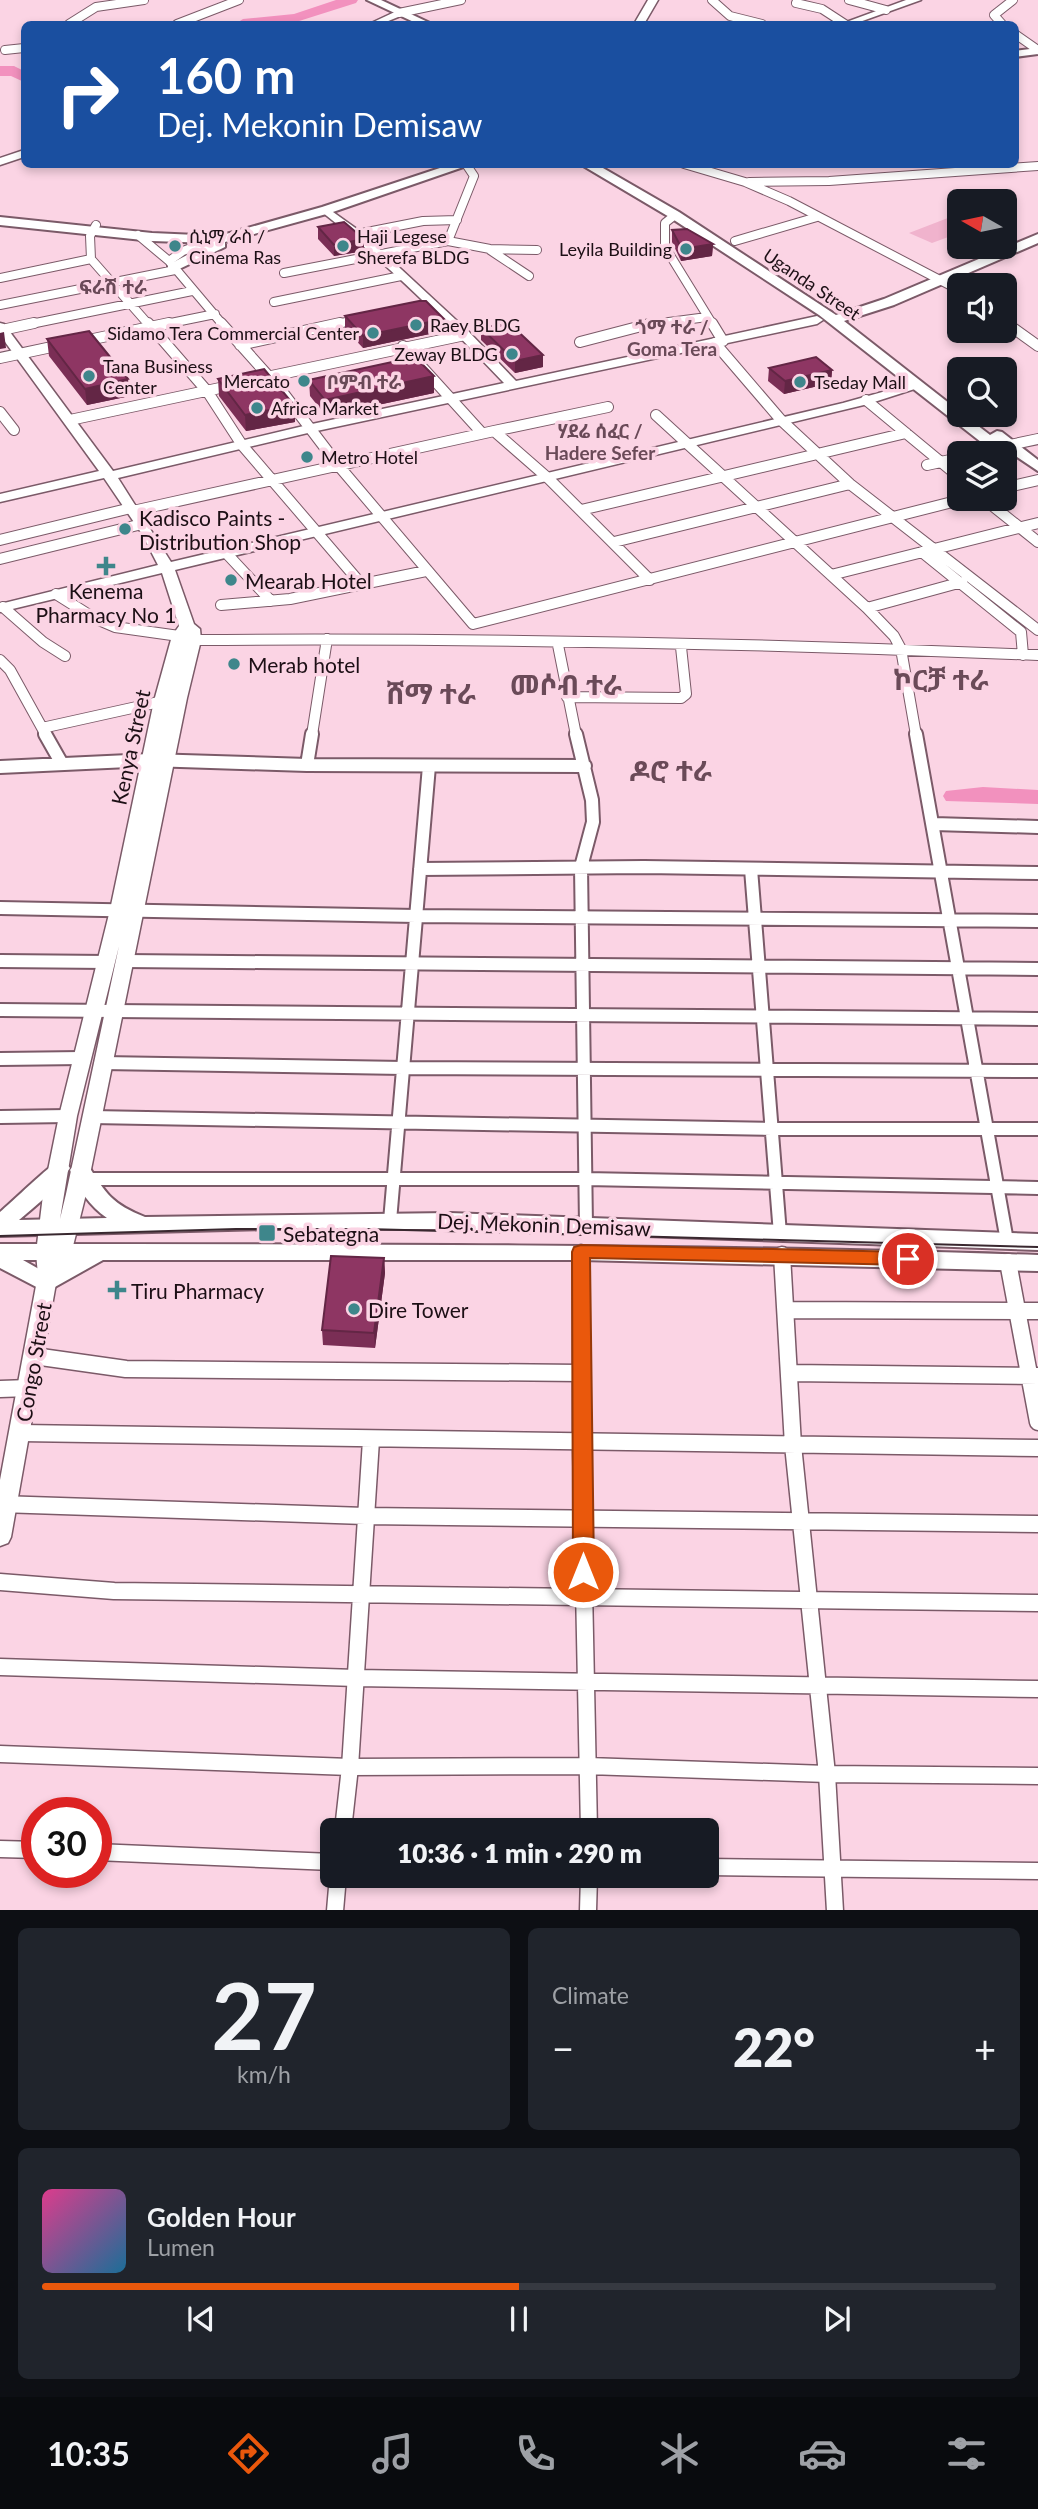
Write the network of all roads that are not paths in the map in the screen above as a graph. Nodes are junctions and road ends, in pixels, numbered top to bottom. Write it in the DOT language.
graph roads {
  1 [pos="87,0"];
  2 [pos="144,0"];
  3 [pos="239,0"];
  4 [pos="372,0"];
  5 [pos="461,0"];
  6 [pos="653,0"];
  7 [pos="662,0"];
  8 [pos="712,0"];
  9 [pos="849,0"];
  10 [pos="916,0"];
  11 [pos="1013,0"];
  12 [pos="359,1"];
  13 [pos="796,3"];
  14 [pos="96,7"];
  15 [pos="886,10"];
  16 [pos="651,11"];
  17 [pos="396,15"];
  18 [pos="74,21"];
  19 [pos="185,21"];
  20 [pos="381,21"];
  21 [pos="406,21"];
  22 [pos="416,21"];
  23 [pos="642,21"];
  24 [pos="649,21"];
  25 [pos="750,21"];
  26 [pos="841,21"];
  27 [pos="855,21"];
  28 [pos="999,21"];
  29 [pos="1019,37"];
  30 [pos="21,48"];
  31 [pos="5,50"];
  32 [pos="1038,52"];
  33 [pos="1019,56"];
  34 [pos="21,154"];
  35 [pos="0,162"];
  36 [pos="1038,166"];
  37 [pos="1019,167"];
  38 [pos="429,168"];
  39 [pos="456,168"];
  40 [pos="468,168"];
  41 [pos="593,168"];
  42 [pos="613,168"];
  43 [pos="699,168"];
  44 [pos="1001,168"];
  45 [pos="746,181"];
  46 [pos="324,208"];
  47 [pos="0,215"];
  48 [pos="675,215"];
  49 [pos="817,217"];
  50 [pos="457,220"];
  51 [pos="0,221"];
  52 [pos="94,228"];
  53 [pos="1036,230"];
  54 [pos="357,234"];
  55 [pos="138,235"];
  56 [pos="1017,235"];
  57 [pos="233,237"];
  58 [pos="215,238"];
  59 [pos="449,241"];
  60 [pos="735,241"];
  61 [pos="490,249"];
  62 [pos="537,250"];
  63 [pos="378,255"];
  64 [pos="91,259"];
  65 [pos="958,259"];
  66 [pos="173,266"];
  67 [pos="927,272"];
  68 [pos="284,273"];
  69 [pos="401,276"];
  70 [pos="529,276"];
  71 [pos="0,278"];
  72 [pos="942,279"];
  73 [pos="947,282"];
  74 [pos="114,284"];
  75 [pos="192,291"];
  76 [pos="274,302"];
  77 [pos="132,304"];
  78 [pos="429,304"];
  79 [pos="0,305"];
  80 [pos="416,307"];
  81 [pos="215,314"];
  82 [pos="832,315"];
  83 [pos="375,316"];
  84 [pos="707,317"];
  85 [pos="1,328"];
  86 [pos="150,328"];
  87 [pos="1017,331"];
  88 [pos="465,335"];
  89 [pos="580,342"];
  90 [pos="719,342"];
  91 [pos="240,345"];
  92 [pos="403,346"];
  93 [pos="1038,346"];
  94 [pos="20,353"];
  95 [pos="0,358"];
  96 [pos="269,376"];
  97 [pos="257,379"];
  98 [pos="244,382"];
  99 [pos="513,384"];
  100 [pos="924,385"];
  101 [pos="207,391"];
  102 [pos="449,398"];
  103 [pos="947,399"];
  104 [pos="866,400"];
  105 [pos="608,407"];
  106 [pos="0,412"];
  107 [pos="656,415"];
  108 [pos="70,420"];
  109 [pos="781,420"];
  110 [pos="982,427"];
  111 [pos="312,428"];
  112 [pos="14,430"];
  113 [pos="494,431"];
  114 [pos="481,432"];
  115 [pos="906,433"];
  116 [pos="1038,439"];
  117 [pos="993,441"];
  118 [pos="996,441"];
  119 [pos="688,443"];
  120 [pos="242,445"];
  121 [pos="1017,446"];
  122 [pos="819,454"];
  123 [pos="1017,456"];
  124 [pos="947,461"];
  125 [pos="1017,461"];
  126 [pos="942,462"];
  127 [pos="927,465"];
  128 [pos="338,466"];
  129 [pos="947,466"];
  130 [pos="1038,467"];
  131 [pos="109,475"];
  132 [pos="722,477"];
  133 [pos="272,479"];
  134 [pos="549,479"];
  135 [pos="1038,480"];
  136 [pos="850,484"];
  137 [pos="1017,485"];
  138 [pos="0,498"];
  139 [pos="947,504"];
  140 [pos="757,508"];
  141 [pos="132,509"];
  142 [pos="581,510"];
  143 [pos="999,511"];
  144 [pos="382,517"];
  145 [pos="893,519"];
  146 [pos="1038,523"];
  147 [pos="142,524"];
  148 [pos="1020,527"];
  149 [pos="318,532"];
  150 [pos="0,540"];
  151 [pos="614,542"];
  152 [pos="1038,542"];
  153 [pos="795,544"];
  154 [pos="936,549"];
  155 [pos="922,552"];
  156 [pos="228,555"];
  157 [pos="0,559"];
  158 [pos="166,566"];
  159 [pos="426,571"];
  160 [pos="831,575"];
  161 [pos="650,580"];
  162 [pos="982,584"];
  163 [pos="362,585"];
  164 [pos="965,585"];
  165 [pos="56,594"];
  166 [pos="271,601"];
  167 [pos="221,605"];
  168 [pos="1,608"];
  169 [pos="867,608"];
  170 [pos="473,624"];
  171 [pos="1038,630"];
  172 [pos="187,634"];
  173 [pos="1023,634"];
  174 [pos="327,639"];
  175 [pos="449,642"];
  176 [pos="558,645"];
  177 [pos="681,647"];
  178 [pos="901,649"];
  179 [pos="1023,655"];
  180 [pos="1038,655"];
  181 [pos="65,656"];
  182 [pos="0,660"];
  183 [pos="5,671"];
  184 [pos="567,696"];
  185 [pos="170,700"];
  186 [pos="42,728"];
  187 [pos="158,760"];
  188 [pos="62,764"];
  189 [pos="307,765"];
  190 [pos="429,766"];
  191 [pos="584,766"];
  192 [pos="0,767"];
  193 [pos="934,824"];
  194 [pos="1038,827"];
  195 [pos="581,867"];
  196 [pos="420,869"];
  197 [pos="751,869"];
  198 [pos="942,872"];
  199 [pos="1038,873"];
  200 [pos="0,908"];
  201 [pos="127,910"];
  202 [pos="416,916"];
  203 [pos="754,917"];
  204 [pos="582,918"];
  205 [pos="951,920"];
  206 [pos="1038,921"];
  207 [pos="0,961"];
  208 [pos="126,961"];
  209 [pos="107,962"];
  210 [pos="412,962"];
  211 [pos="583,965"];
  212 [pos="758,967"];
  213 [pos="959,968"];
  214 [pos="1038,969"];
  215 [pos="0,1010"];
  216 [pos="93,1010"];
  217 [pos="114,1010"];
  218 [pos="407,1014"];
  219 [pos="584,1016"];
  220 [pos="763,1018"];
  221 [pos="1038,1019"];
  222 [pos="968,1020"];
  223 [pos="82,1058"];
  224 [pos="0,1059"];
  225 [pos="103,1063"];
  226 [pos="403,1068"];
  227 [pos="584,1069"];
  228 [pos="767,1069"];
  229 [pos="1038,1071"];
  230 [pos="977,1072"];
  231 [pos="0,1116"];
  232 [pos="68,1116"];
  233 [pos="92,1117"];
  234 [pos="398,1124"];
  235 [pos="585,1124"];
  236 [pos="772,1129"];
  237 [pos="987,1129"];
  238 [pos="1038,1129"];
  239 [pos="59,1168"];
  240 [pos="83,1175"];
  241 [pos="393,1179"];
  242 [pos="586,1180"];
  243 [pos="776,1184"];
  244 [pos="998,1188"];
  245 [pos="1038,1188"];
  246 [pos="390,1221"];
  247 [pos="144,1225"];
  248 [pos="586,1225"];
  249 [pos="0,1226"];
  250 [pos="58,1227"];
  251 [pos="1038,1242"];
  252 [pos="781,1244"];
  253 [pos="112,1250"];
  254 [pos="0,1252"];
  255 [pos="581,1252"];
  256 [pos="1008,1252"];
  257 [pos="0,1259"];
  258 [pos="1038,1263"];
  259 [pos="50,1266"];
  260 [pos="787,1310"];
  261 [pos="1018,1311"];
  262 [pos="1038,1311"];
  263 [pos="34,1356"];
  264 [pos="580,1373"];
  265 [pos="790,1373"];
  266 [pos="1033,1376"];
  267 [pos="29,1388"];
  268 [pos="0,1389"];
  269 [pos="1038,1422"];
  270 [pos="21,1433"];
  271 [pos="371,1440"];
  272 [pos="581,1441"];
  273 [pos="793,1445"];
  274 [pos="1038,1448"];
  275 [pos="4,1503"];
  276 [pos="365,1516"];
  277 [pos="584,1517"];
  278 [pos="803,1522"];
  279 [pos="1038,1524"];
  280 [pos="0,1537"];
  281 [pos="0,1582"];
  282 [pos="361,1595"];
  283 [pos="583,1599"];
  284 [pos="809,1602"];
  285 [pos="1038,1604"];
  286 [pos="0,1667"];
  287 [pos="356,1678"];
  288 [pos="586,1682"];
  289 [pos="816,1686"];
  290 [pos="1038,1689"];
  291 [pos="0,1754"];
  292 [pos="589,1766"];
  293 [pos="350,1767"];
  294 [pos="827,1774"];
  295 [pos="1038,1776"];
  296 [pos="344,1818"];
  297 [pos="589,1818"];
  298 [pos="0,1849"];
  299 [pos="21,1850"];
  300 [pos="112,1853"];
  301 [pos="320,1861"];
  302 [pos="719,1867"];
  303 [pos="832,1868"];
  304 [pos="1038,1871"];
  305 [pos="337,1888"];
  306 [pos="589,1888"];
  307 [pos="335,1910"];
  308 [pos="588,1910"];
  309 [pos="835,1910"];
  1 -- 14 [label="street"];
  2 -- 14 [label="street"];
  3 -- 19 [label="street"];
  4 -- 17 [label="main road"];
  5 -- 17 [label="street"];
  6 -- 16 [label="street"];
  7 -- 16 [label="street"];
  8 -- 25 [label="street"];
  9 -- 15 [label="street"];
  10 -- 15 [label="street"];
  11 -- 28 [label="street"];
  12 -- 17 [label="main road"];
  13 -- 26 [label="street"];
  14 -- 18 [label="street"];
  15 -- 27 [label="street"];
  16 -- 23 [label="street"];
  16 -- 24 [label="street"];
  17 -- 20 [label="street"];
  17 -- 21 [label="main road"];
  17 -- 22 [label="main road"];
  29 -- 32 [label="street"];
  30 -- 31 [label="street"];
  32 -- 33 [label="main road"];
  34 -- 35 [label="street"];
  36 -- 37 [label="street"];
  38 -- 46 [label="main road"];
  39 -- 46 [label="main road"];
  40 -- 50 [label="street"];
  41 -- 48 [label="main road, Uganda Street"];
  42 -- 60 [label="main road, Uganda Street"];
  43 -- 45 [label="street"];
  44 -- 45 [label="street"];
  45 -- 49 [label="street"];
  46 -- 54 [label="street"];
  46 -- 57 [label="main road"];
  46 -- 58 [label="main road"];
  47 -- 52 [label="main road"];
  48 -- 82 [label="main road, Uganda Street"];
  48 -- 84 [label="street"];
  49 -- 60 [label="street"];
  49 -- 67 [label="street"];
  50 -- 54 [label="street"];
  50 -- 59 [label="street"];
  51 -- 52 [label="main road"];
  52 -- 55 [label="main road"];
  52 -- 58 [label="main road"];
  52 -- 64 [label="street"];
  53 -- 56 [label="main road"];
  53 -- 72 [label="main road"];
  54 -- 63 [label="street"];
  55 -- 58 [label="main road"];
  55 -- 66 [label="street"];
  57 -- 58 [label="main road"];
  57 -- 66 [label="main road"];
  58 -- 66 [label="street"];
  59 -- 61 [label="street"];
  59 -- 63 [label="street"];
  60 -- 82 [label="main road, Uganda Street"];
  61 -- 62 [label="street"];
  61 -- 70 [label="street"];
  63 -- 68 [label="street"];
  63 -- 69 [label="street"];
  64 -- 71 [label="street"];
  64 -- 74 [label="street"];
  65 -- 67 [label="main road"];
  66 -- 74 [label="street"];
  66 -- 75 [label="street"];
  67 -- 72 [label="street"];
  67 -- 82 [label="main road"];
  69 -- 76 [label="street"];
  69 -- 78 [label="street"];
  72 -- 73 [label="street"];
  72 -- 82 [label="main road"];
  74 -- 77 [label="street"];
  74 -- 79 [label="street"];
  75 -- 77 [label="street"];
  75 -- 81 [label="street"];
  77 -- 85 [label="street"];
  77 -- 86 [label="street"];
  78 -- 80 [label="street"];
  78 -- 88 [label="street"];
  81 -- 86 [label="street"];
  81 -- 91 [label="street"];
  82 -- 90 [label="street"];
  82 -- 100 [label="main road, Uganda Street"];
  83 -- 91 [label="street"];
  84 -- 89 [label="street"];
  84 -- 90 [label="street"];
  85 -- 94 [label="street"];
  86 -- 94 [label="street"];
  86 -- 101 [label="street"];
  87 -- 93 [label="street"];
  88 -- 92 [label="street"];
  88 -- 99 [label="street"];
  90 -- 99 [label="street"];
  90 -- 109 [label="street"];
  91 -- 96 [label="street"];
  92 -- 96 [label="street"];
  92 -- 102 [label="street"];
  94 -- 95 [label="street"];
  94 -- 108 [label="street"];
  96 -- 97 [label="street"];
  96 -- 111 [label="street"];
  98 -- 101 [label="street"];
  99 -- 102 [label="street"];
  100 -- 103 [label="main road, Uganda Street"];
  100 -- 104 [label="street"];
  100 -- 117 [label="main road, Uganda Street"];
  101 -- 108 [label="street"];
  101 -- 120 [label="street"];
  102 -- 111 [label="street"];
  102 -- 114 [label="street"];
  104 -- 109 [label="street"];
  104 -- 115 [label="street"];
  105 -- 113 [label="street"];
  106 -- 112 [label="street"];
  107 -- 119 [label="street"];
  108 -- 131 [label="street"];
  109 -- 119 [label="street"];
  109 -- 122 [label="street"];
  110 -- 118 [label="main road, Uganda Street"];
  111 -- 120 [label="street"];
  111 -- 128 [label="street"];
  113 -- 114 [label="street"];
  113 -- 134 [label="street"];
  114 -- 128 [label="street"];
  115 -- 122 [label="street"];
  115 -- 126 [label="street"];
  116 -- 121 [label="street"];
  119 -- 132 [label="street"];
  119 -- 134 [label="street"];
  120 -- 131 [label="street"];
  120 -- 133 [label="street"];
  122 -- 132 [label="street"];
  122 -- 136 [label="street"];
  123 -- 130 [label="main road, Uganda Street"];
  124 -- 126 [label="street"];
  125 -- 135 [label="main road, Uganda Street"];
  126 -- 127 [label="street"];
  126 -- 129 [label="street"];
  128 -- 133 [label="street"];
  128 -- 144 [label="street"];
  131 -- 138 [label="street"];
  131 -- 141 [label="street"];
  132 -- 140 [label="street"];
  132 -- 142 [label="street"];
  133 -- 141 [label="street"];
  133 -- 149 [label="street"];
  134 -- 142 [label="street"];
  134 -- 144 [label="street"];
  135 -- 137 [label="street"];
  136 -- 140 [label="street"];
  136 -- 145 [label="street"];
  139 -- 145 [label="street"];
  140 -- 151 [label="street"];
  140 -- 153 [label="street"];
  141 -- 147 [label="street"];
  141 -- 150 [label="street"];
  142 -- 151 [label="street"];
  143 -- 148 [label="street"];
  144 -- 149 [label="street"];
  144 -- 159 [label="street"];
  145 -- 153 [label="street"];
  145 -- 154 [label="street"];
  146 -- 148 [label="street"];
  147 -- 157 [label="street"];
  147 -- 158 [label="street"];
  148 -- 152 [label="street"];
  148 -- 154 [label="street"];
  149 -- 156 [label="street"];
  149 -- 163 [label="street"];
  151 -- 161 [label="street"];
  153 -- 160 [label="street"];
  153 -- 161 [label="street"];
  154 -- 155 [label="street"];
  154 -- 162 [label="street"];
  155 -- 160 [label="street"];
  155 -- 164 [label="street"];
  156 -- 158 [label="street"];
  156 -- 166 [label="street"];
  158 -- 165 [label="street"];
  158 -- 172 [label="street"];
  159 -- 163 [label="street"];
  159 -- 170 [label="street"];
  160 -- 169 [label="street"];
  161 -- 170 [label="street"];
  162 -- 164 [label="street"];
  162 -- 171 [label="street"];
  163 -- 166 [label="street"];
  164 -- 169 [label="street"];
  164 -- 173 [label="street"];
  165 -- 168 [label="street"];
  165 -- 172 [label="street"];
  166 -- 167 [label="street"];
  168 -- 181 [label="street"];
  169 -- 178 [label="street"];
  170 -- 175 [label="street"];
  171 -- 173 [label="street"];
  172 -- 174 [label="street"];
  172 -- 185 [label="street, Kenya Street"];
  173 -- 179 [label="street"];
  174 -- 175 [label="street"];
  174 -- 189 [label="street"];
  175 -- 176 [label="street"];
  176 -- 177 [label="street"];
  176 -- 184 [label="street"];
  177 -- 178 [label="street"];
  177 -- 184 [label="street"];
  178 -- 179 [label="street"];
  178 -- 193 [label="street"];
  179 -- 180 [label="street"];
  182 -- 183 [label="street"];
  183 -- 186 [label="street"];
  184 -- 191 [label="street"];
  185 -- 186 [label="street"];
  185 -- 187 [label="street, Kenya Street"];
  186 -- 188 [label="street"];
  187 -- 188 [label="street"];
  187 -- 189 [label="street"];
  187 -- 201 [label="street, Kenya Street"];
  188 -- 192 [label="street"];
  189 -- 190 [label="street"];
  190 -- 191 [label="street"];
  190 -- 196 [label="street"];
  191 -- 195 [label="street"];
  193 -- 194 [label="street"];
  193 -- 198 [label="street"];
  195 -- 196 [label="street"];
  195 -- 197 [label="street"];
  195 -- 204 [label="street"];
  196 -- 202 [label="street"];
  197 -- 198 [label="street"];
  197 -- 203 [label="street"];
  198 -- 199 [label="street"];
  198 -- 205 [label="street"];
  200 -- 201 [label="street"];
  201 -- 202 [label="street"];
  201 -- 208 [label="street"];
  201 -- 209 [label="street, Kenya Street"];
  202 -- 204 [label="street"];
  202 -- 210 [label="street"];
  203 -- 204 [label="street"];
  203 -- 205 [label="street"];
  203 -- 212 [label="street"];
  204 -- 211 [label="street"];
  205 -- 206 [label="street"];
  205 -- 213 [label="street"];
  207 -- 209 [label="street"];
  208 -- 210 [label="street"];
  208 -- 217 [label="street"];
  209 -- 216 [label="street, Kenya Street"];
  210 -- 211 [label="street"];
  210 -- 218 [label="street"];
  211 -- 212 [label="street"];
  211 -- 219 [label="street"];
  212 -- 213 [label="street"];
  212 -- 220 [label="street"];
  213 -- 214 [label="street"];
  213 -- 222 [label="street"];
  215 -- 216 [label="street"];
  216 -- 217 [label="street"];
  216 -- 223 [label="street, Kenya Street"];
  217 -- 218 [label="street"];
  217 -- 225 [label="street"];
  218 -- 219 [label="street"];
  218 -- 226 [label="street"];
  219 -- 220 [label="street"];
  219 -- 227 [label="street"];
  220 -- 222 [label="street"];
  220 -- 228 [label="street"];
  221 -- 222 [label="street"];
  222 -- 230 [label="street"];
  223 -- 224 [label="street"];
  223 -- 232 [label="street, Kenya Street"];
  225 -- 226 [label="street"];
  225 -- 233 [label="street"];
  226 -- 227 [label="street"];
  226 -- 234 [label="street"];
  227 -- 228 [label="street"];
  227 -- 235 [label="street"];
  228 -- 230 [label="street"];
  228 -- 236 [label="street"];
  229 -- 230 [label="street"];
  230 -- 237 [label="street"];
  231 -- 232 [label="street"];
  232 -- 239 [label="street, Kenya Street"];
  233 -- 234 [label="street"];
  233 -- 240 [label="street"];
  234 -- 235 [label="street"];
  234 -- 241 [label="street"];
  235 -- 236 [label="street"];
  235 -- 242 [label="street"];
  236 -- 237 [label="street"];
  236 -- 243 [label="street"];
  237 -- 238 [label="street"];
  237 -- 244 [label="street"];
  239 -- 249 [label="main road"];
  239 -- 250 [label="street, Kenya Street"];
  240 -- 241 [label="street"];
  240 -- 247 [label="main road"];
  240 -- 250 [label="street"];
  241 -- 242 [label="street"];
  241 -- 246 [label="street"];
  242 -- 243 [label="street"];
  242 -- 248 [label="street"];
  243 -- 244 [label="street"];
  243 -- 252 [label="street"];
  244 -- 245 [label="street"];
  244 -- 256 [label="street"];
  246 -- 247 [label="main road, Dej. Mekonin Demisaw"];
  246 -- 248 [label="main road, Dej. Mekonin Demisaw"];
  247 -- 250 [label="main road, Dej. Mekonin Demisaw"];
  248 -- 252 [label="main road, Dej. Mekonin Demisaw"];
  249 -- 250 [label="main road, Dej. Mekonin Demisaw"];
  250 -- 259 [label="street, Congo Street"];
  251 -- 256 [label="main road, Dej. Mekonin Demisaw"];
  252 -- 255 [label="main road, Dej. Mekonin Demisaw"];
  252 -- 256 [label="main road, Dej. Mekonin Demisaw"];
  252 -- 260 [label="street"];
  253 -- 255 [label="main road, Dej. Mekonin Demisaw"];
  253 -- 259 [label="main road, Dej. Mekonin Demisaw"];
  253 -- 259 [label="main road"];
  254 -- 259 [label="main road, Dej. Mekonin Demisaw"];
  255 -- 264 [label="street"];
  256 -- 258 [label="main road, Dej. Mekonin Demisaw"];
  256 -- 261 [label="street"];
  257 -- 259 [label="main road"];
  259 -- 263 [label="street, Congo Street"];
  260 -- 261 [label="street"];
  260 -- 265 [label="street"];
  261 -- 262 [label="street"];
  261 -- 266 [label="street"];
  263 -- 264 [label="street"];
  263 -- 267 [label="street, Congo Street"];
  264 -- 272 [label="street"];
  265 -- 266 [label="street"];
  265 -- 273 [label="street"];
  266 -- 269 [label="street"];
  267 -- 268 [label="street"];
  267 -- 270 [label="street, Congo Street"];
  270 -- 271 [label="street"];
  270 -- 275 [label="street, Congo Street"];
  271 -- 272 [label="street"];
  271 -- 276 [label="street"];
  272 -- 273 [label="street"];
  272 -- 277 [label="street"];
  273 -- 274 [label="street"];
  273 -- 278 [label="street"];
  275 -- 276 [label="street"];
  275 -- 280 [label="street, Congo Street"];
  276 -- 277 [label="street"];
  276 -- 282 [label="street"];
  277 -- 278 [label="street"];
  277 -- 283 [label="street"];
  278 -- 279 [label="street"];
  278 -- 284 [label="street"];
  281 -- 282 [label="street"];
  282 -- 283 [label="street"];
  282 -- 287 [label="street"];
  283 -- 284 [label="street"];
  283 -- 288 [label="street"];
  284 -- 285 [label="street"];
  284 -- 289 [label="street"];
  286 -- 287 [label="street"];
  287 -- 288 [label="street"];
  287 -- 293 [label="street"];
  288 -- 289 [label="street"];
  288 -- 292 [label="street"];
  289 -- 290 [label="street"];
  289 -- 294 [label="street"];
  291 -- 293 [label="street"];
  292 -- 293 [label="street"];
  292 -- 294 [label="street"];
  292 -- 297 [label="street"];
  293 -- 296 [label="street"];
  294 -- 295 [label="street"];
  294 -- 303 [label="street"];
  298 -- 299 [label="street"];
  300 -- 301 [label="street"];
  302 -- 303 [label="street"];
  303 -- 304 [label="street"];
  303 -- 309 [label="street"];
  305 -- 307 [label="street"];
  306 -- 308 [label="street"];
}
